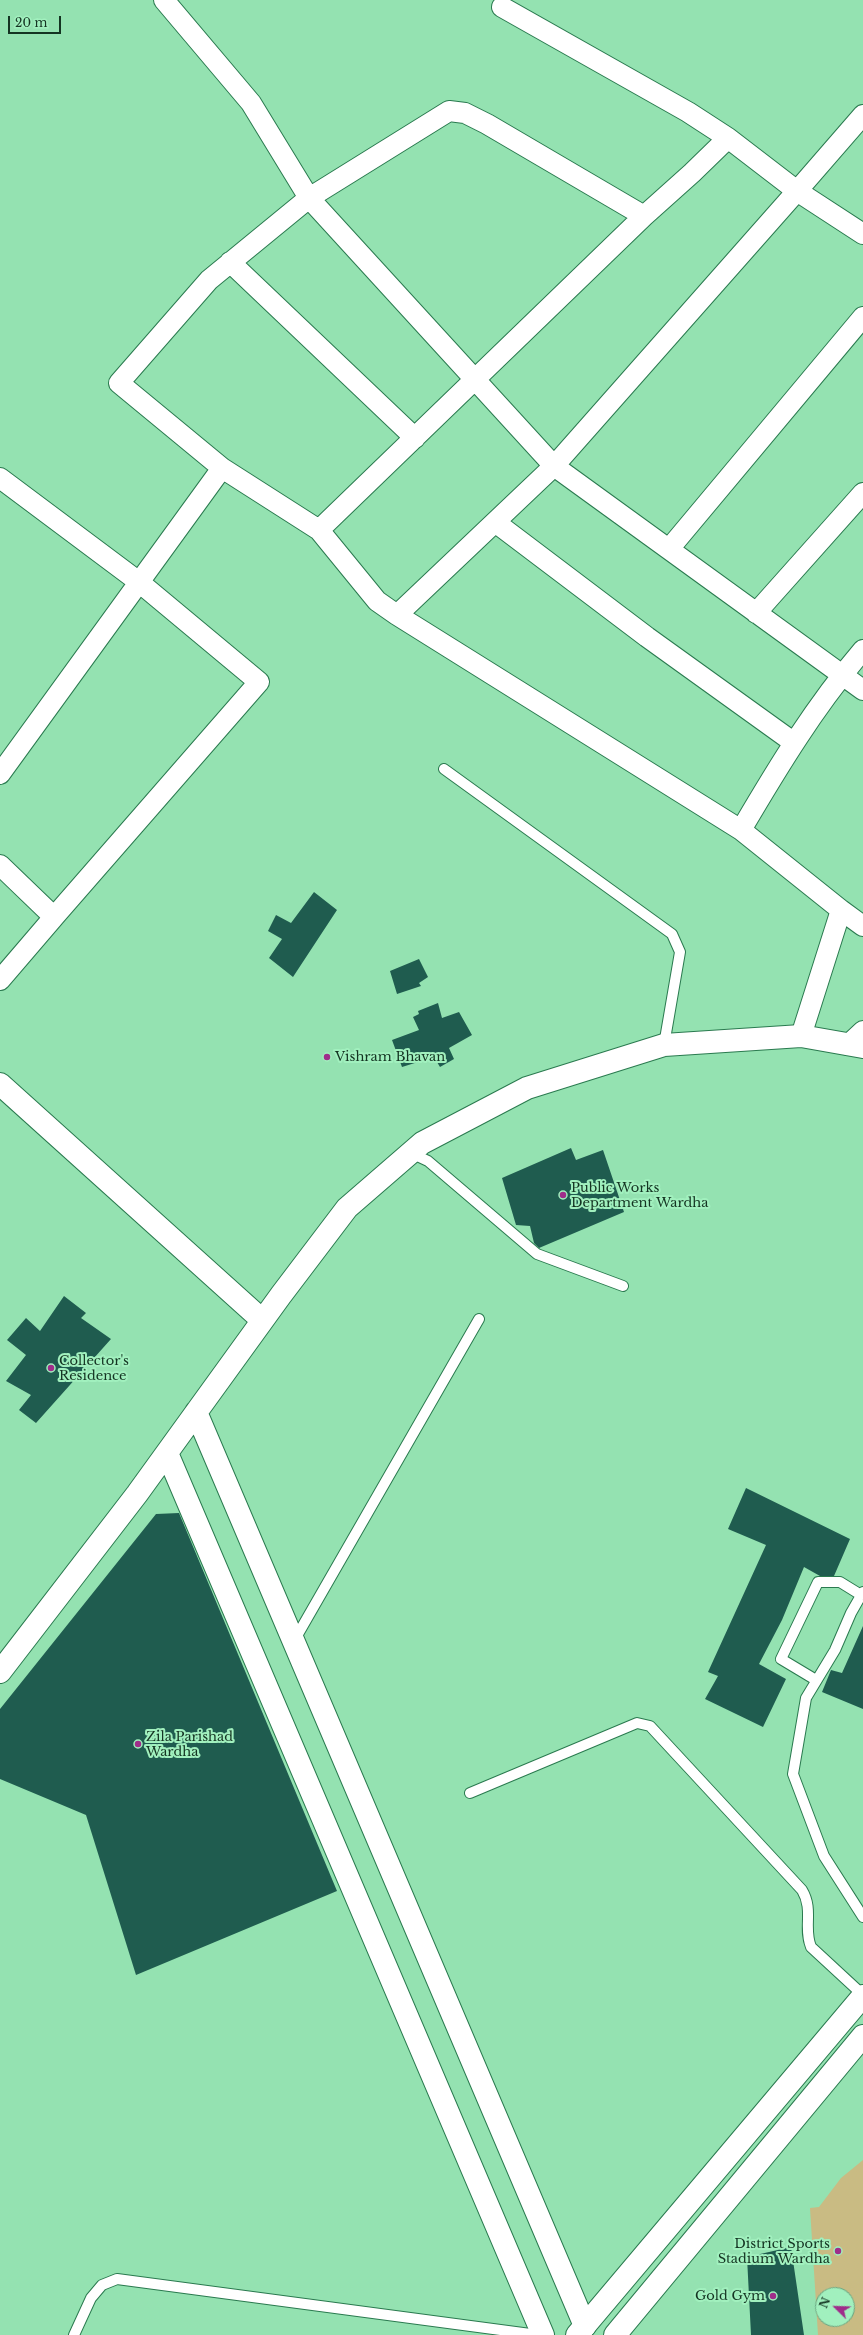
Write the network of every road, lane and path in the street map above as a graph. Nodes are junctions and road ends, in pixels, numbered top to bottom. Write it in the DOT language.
graph roads {
  1 [pos="164,0"];
  2 [pos="502,7"];
  3 [pos="863,115"];
  4 [pos="728,138"];
  5 [pos="797,191"];
  6 [pos="309,198"];
  7 [pos="644,216"];
  8 [pos="863,234"];
  9 [pos="230,262"];
  10 [pos="863,317"];
  11 [pos="476,380"];
  12 [pos="415,438"];
  13 [pos="554,466"];
  14 [pos="222,468"];
  15 [pos="0,478"];
  16 [pos="863,493"];
  17 [pos="495,522"];
  18 [pos="319,530"];
  19 [pos="669,549"];
  20 [pos="139,582"];
  21 [pos="756,613"];
  22 [pos="396,615"];
  23 [pos="863,650"];
  24 [pos="842,675"];
  25 [pos="863,690"];
  26 [pos="793,742"];
  27 [pos="444,769"];
  28 [pos="0,774"];
  29 [pos="740,830"];
  30 [pos="0,865"];
  31 [pos="841,910"];
  32 [pos="54,917"];
  33 [pos="863,926"];
  34 [pos="0,980"];
  35 [pos="801,1036"];
  36 [pos="858,1041"];
  37 [pos="664,1045"];
  38 [pos="0,1084"];
  39 [pos="411,1152"];
  40 [pos="623,1286"];
  41 [pos="479,1319"];
  42 [pos="262,1320"];
  43 [pos="196,1412"];
  44 [pos="167,1453"];
  45 [pos="862,1594"];
  46 [pos="294,1642"];
  47 [pos="0,1672"];
  48 [pos="816,1680"];
  49 [pos="470,1793"];
  50 [pos="860,1905"];
  51 [pos="863,1917"];
  52 [pos="863,1996"];
  53 [pos="863,2036"];
  54 [pos="584,2332"];
  55 [pos="74,2335"];
  56 [pos="538,2335"];
  57 [pos="543,2335"];
  58 [pos="615,2335"];
  1 -- 6 [label="street"];
  2 -- 4 [label="street"];
  3 -- 5 [label="street"];
  4 -- 5 [label="street"];
  4 -- 7 [label="street"];
  5 -- 8 [label="street"];
  5 -- 13 [label="street"];
  6 -- 7 [label="street"];
  6 -- 9 [label="street"];
  6 -- 11 [label="street"];
  7 -- 11 [label="street"];
  9 -- 12 [label="street"];
  9 -- 14 [label="street"];
  10 -- 19 [label="street"];
  11 -- 12 [label="street"];
  11 -- 13 [label="street"];
  12 -- 18 [label="street"];
  13 -- 17 [label="street"];
  13 -- 19 [label="street"];
  14 -- 18 [label="street"];
  14 -- 20 [label="street"];
  15 -- 20 [label="street"];
  16 -- 21 [label="street"];
  17 -- 22 [label="street"];
  17 -- 26 [label="street"];
  18 -- 22 [label="street"];
  19 -- 21 [label="street"];
  20 -- 28 [label="street"];
  20 -- 32 [label="street"];
  21 -- 24 [label="street"];
  22 -- 29 [label="street"];
  23 -- 24 [label="street"];
  24 -- 25 [label="street"];
  24 -- 26 [label="street"];
  26 -- 29 [label="street"];
  27 -- 37 [label="lane"];
  29 -- 31 [label="street"];
  30 -- 32 [label="street"];
  31 -- 33 [label="street"];
  31 -- 35 [label="street"];
  32 -- 34 [label="street"];
  35 -- 36 [label="main road"];
  35 -- 37 [label="main road"];
  37 -- 39 [label="main road"];
  38 -- 42 [label="main road"];
  39 -- 40 [label="lane"];
  39 -- 42 [label="main road"];
  41 -- 46 [label="lane"];
  42 -- 43 [label="main road"];
  43 -- 44 [label="main road"];
  43 -- 46 [label="main road"];
  44 -- 47 [label="main road"];
  44 -- 57 [label="main road"];
  45 -- 48 [label="lane"];
  45 -- 48 [label="lane"];
  46 -- 54 [label="main road"];
  48 -- 50 [label="lane"];
  49 -- 52 [label="lane"];
  50 -- 51 [label="lane"];
  52 -- 54 [label="main road"];
  53 -- 58 [label="main road"];
  55 -- 56 [label="lane"];
}
